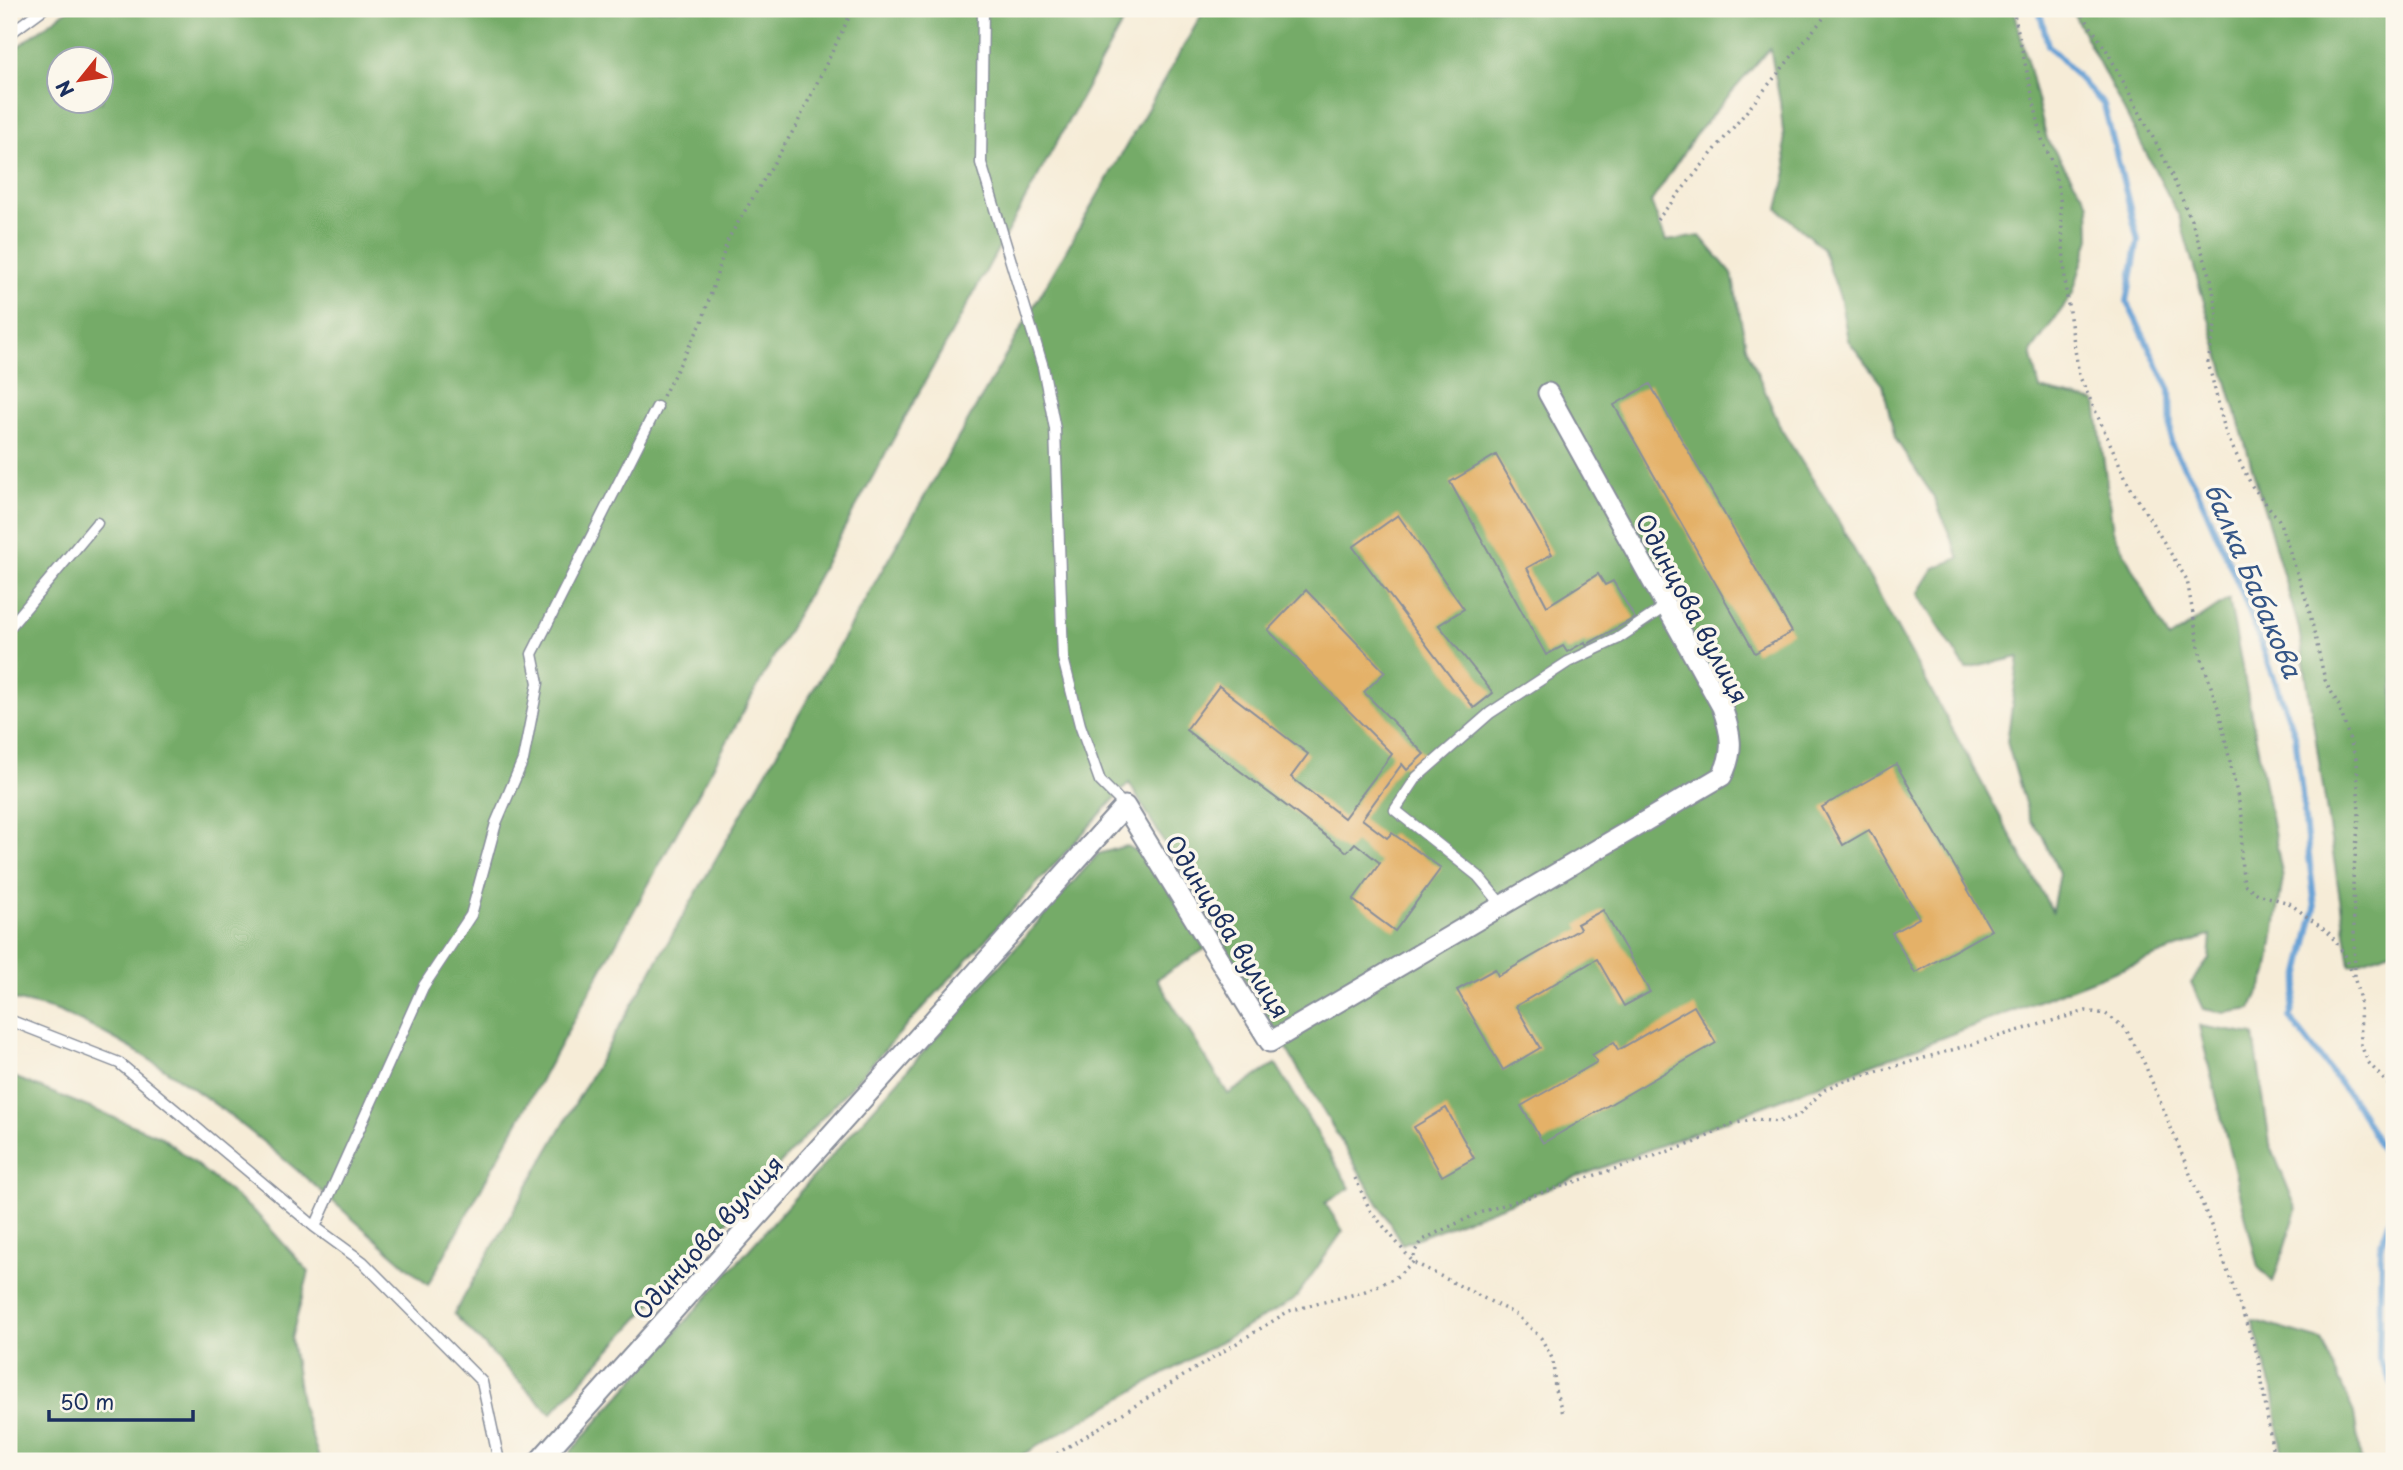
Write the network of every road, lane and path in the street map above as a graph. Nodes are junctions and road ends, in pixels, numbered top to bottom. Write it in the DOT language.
graph roads {
  1 [pos="43,9"];
  2 [pos="853,9"];
  3 [pos="983,9"];
  4 [pos="1831,9"];
  5 [pos="2013,9"];
  6 [pos="2079,9"];
  7 [pos="9,33"];
  8 [pos="1657,220"];
  9 [pos="1548,393"];
  10 [pos="657,407"];
  11 [pos="97,523"];
  12 [pos="1666,606"];
  13 [pos="9,628"];
  14 [pos="1125,806"];
  15 [pos="1502,905"];
  16 [pos="2355,980"];
  17 [pos="9,1020"];
  18 [pos="2394,1091"];
  19 [pos="1355,1178"];
  20 [pos="315,1227"];
  21 [pos="1413,1262"];
  22 [pos="1563,1413"];
  23 [pos="499,1461"];
  24 [pos="539,1461"];
  25 [pos="1045,1461"];
  26 [pos="2274,1461"];
  1 -- 7 [label="lane"];
  2 -- 10 [label="path"];
  3 -- 14 [label="lane"];
  4 -- 8 [label="path"];
  5 -- 16 [label="path"];
  6 -- 16 [label="path"];
  9 -- 12 [label="street, Одинцова вулиця"];
  10 -- 20 [label="lane"];
  11 -- 13 [label="lane"];
  12 -- 15 [label="street, Одинцова вулиця"];
  12 -- 15 [label="lane"];
  14 -- 15 [label="street, Одинцова вулиця"];
  14 -- 24 [label="street, Одинцова вулиця"];
  16 -- 18 [label="path"];
  17 -- 20 [label="lane"];
  19 -- 21 [label="path"];
  20 -- 23 [label="lane"];
  21 -- 22 [label="path"];
  21 -- 25 [label="path"];
  21 -- 26 [label="path"];
}
